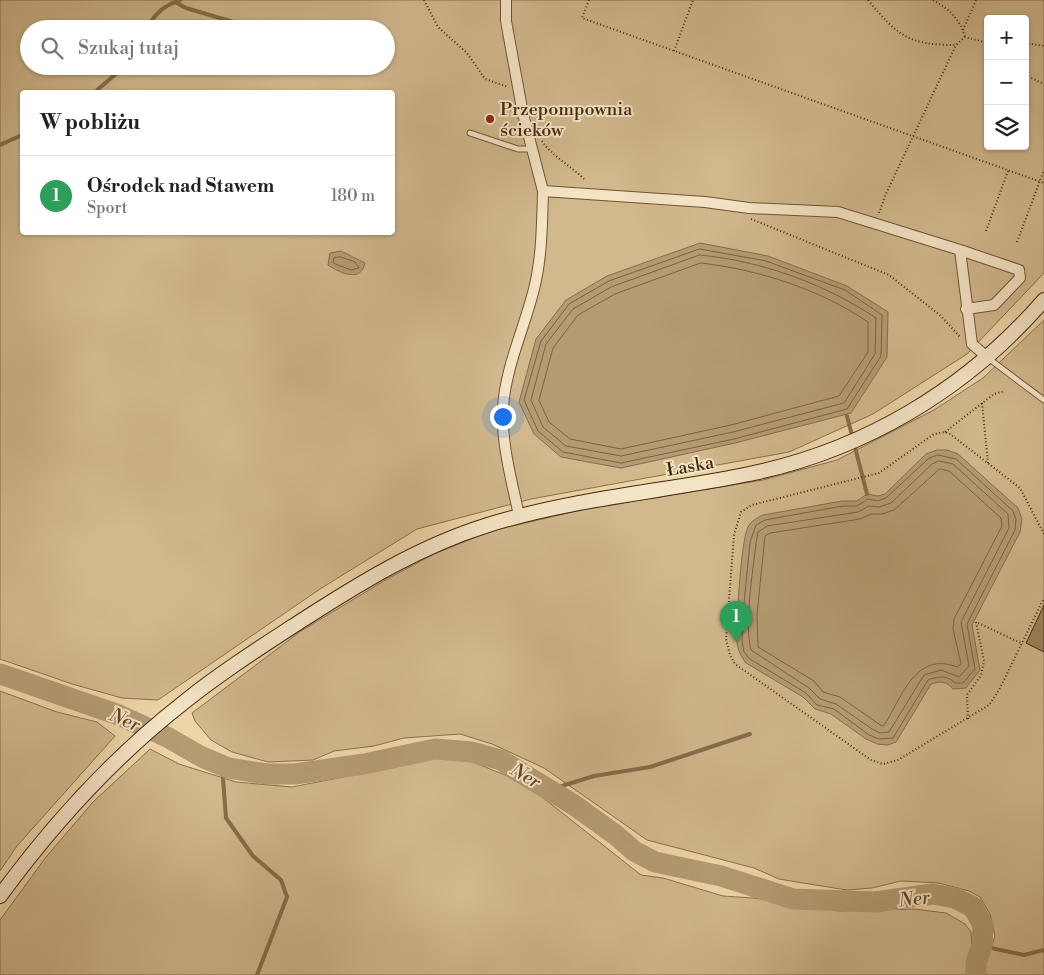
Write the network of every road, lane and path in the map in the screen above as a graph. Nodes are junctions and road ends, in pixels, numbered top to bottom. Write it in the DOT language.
graph roads {
  1 [pos="424,0"];
  2 [pos="506,0"];
  3 [pos="589,0"];
  4 [pos="693,0"];
  5 [pos="868,0"];
  6 [pos="933,0"];
  7 [pos="976,0"];
  8 [pos="963,30"];
  9 [pos="965,37"];
  10 [pos="984,42"];
  11 [pos="956,44"];
  12 [pos="1029,44"];
  13 [pos="1044,46"];
  14 [pos="674,51"];
  15 [pos="1029,77"];
  16 [pos="1044,84"];
  17 [pos="510,88"];
  18 [pos="470,133"];
  19 [pos="538,136"];
  20 [pos="912,137"];
  21 [pos="532,149"];
  22 [pos="1044,170"];
  23 [pos="1008,171"];
  24 [pos="584,179"];
  25 [pos="1040,182"];
  26 [pos="1044,184"];
  27 [pos="543,191"];
  28 [pos="749,218"];
  29 [pos="876,222"];
  30 [pos="986,231"];
  31 [pos="1017,242"];
  32 [pos="960,250"];
  33 [pos="1044,300"];
  34 [pos="966,309"];
  35 [pos="964,342"];
  36 [pos="984,355"];
  37 [pos="1004,391"];
  38 [pos="1044,400"];
  39 [pos="982,403"];
  40 [pos="945,432"];
  41 [pos="988,463"];
  42 [pos="519,516"];
  43 [pos="1044,534"];
  44 [pos="1044,598"];
  45 [pos="1022,644"];
  46 [pos="968,719"];
  47 [pos="0,896"];
  1 -- 17 [label="path"];
  2 -- 21 [label="street"];
  3 -- 14 [label="path"];
  4 -- 14 [label="path"];
  5 -- 11 [label="path"];
  6 -- 8 [label="path"];
  7 -- 8 [label="path"];
  8 -- 9 [label="path"];
  9 -- 10 [label="path"];
  9 -- 11 [label="path"];
  11 -- 20 [label="path"];
  12 -- 13 [label="path"];
  14 -- 20 [label="path"];
  15 -- 16 [label="path"];
  18 -- 21 [label="lane"];
  19 -- 24 [label="path"];
  20 -- 23 [label="path"];
  20 -- 29 [label="path"];
  21 -- 27 [label="street"];
  22 -- 25 [label="path"];
  23 -- 25 [label="path"];
  23 -- 30 [label="path"];
  25 -- 26 [label="path"];
  25 -- 31 [label="path"];
  27 -- 29 [label="street"];
  27 -- 42 [label="street"];
  28 -- 35 [label="path"];
  29 -- 32 [label="street"];
  32 -- 34 [label="street"];
  32 -- 34 [label="street"];
  33 -- 36 [label="main road, Łaska"];
  34 -- 36 [label="street"];
  36 -- 38 [label="lane"];
  36 -- 42 [label="main road, Łaska"];
  37 -- 39 [label="path"];
  39 -- 40 [label="path"];
  39 -- 41 [label="path"];
  40 -- 41 [label="path"];
  40 -- 46 [label="path"];
  41 -- 43 [label="path"];
  42 -- 47 [label="main road, Łaska"];
  44 -- 45 [label="path"];
  45 -- 46 [label="path"];
  45 -- 46 [label="path"];
}
